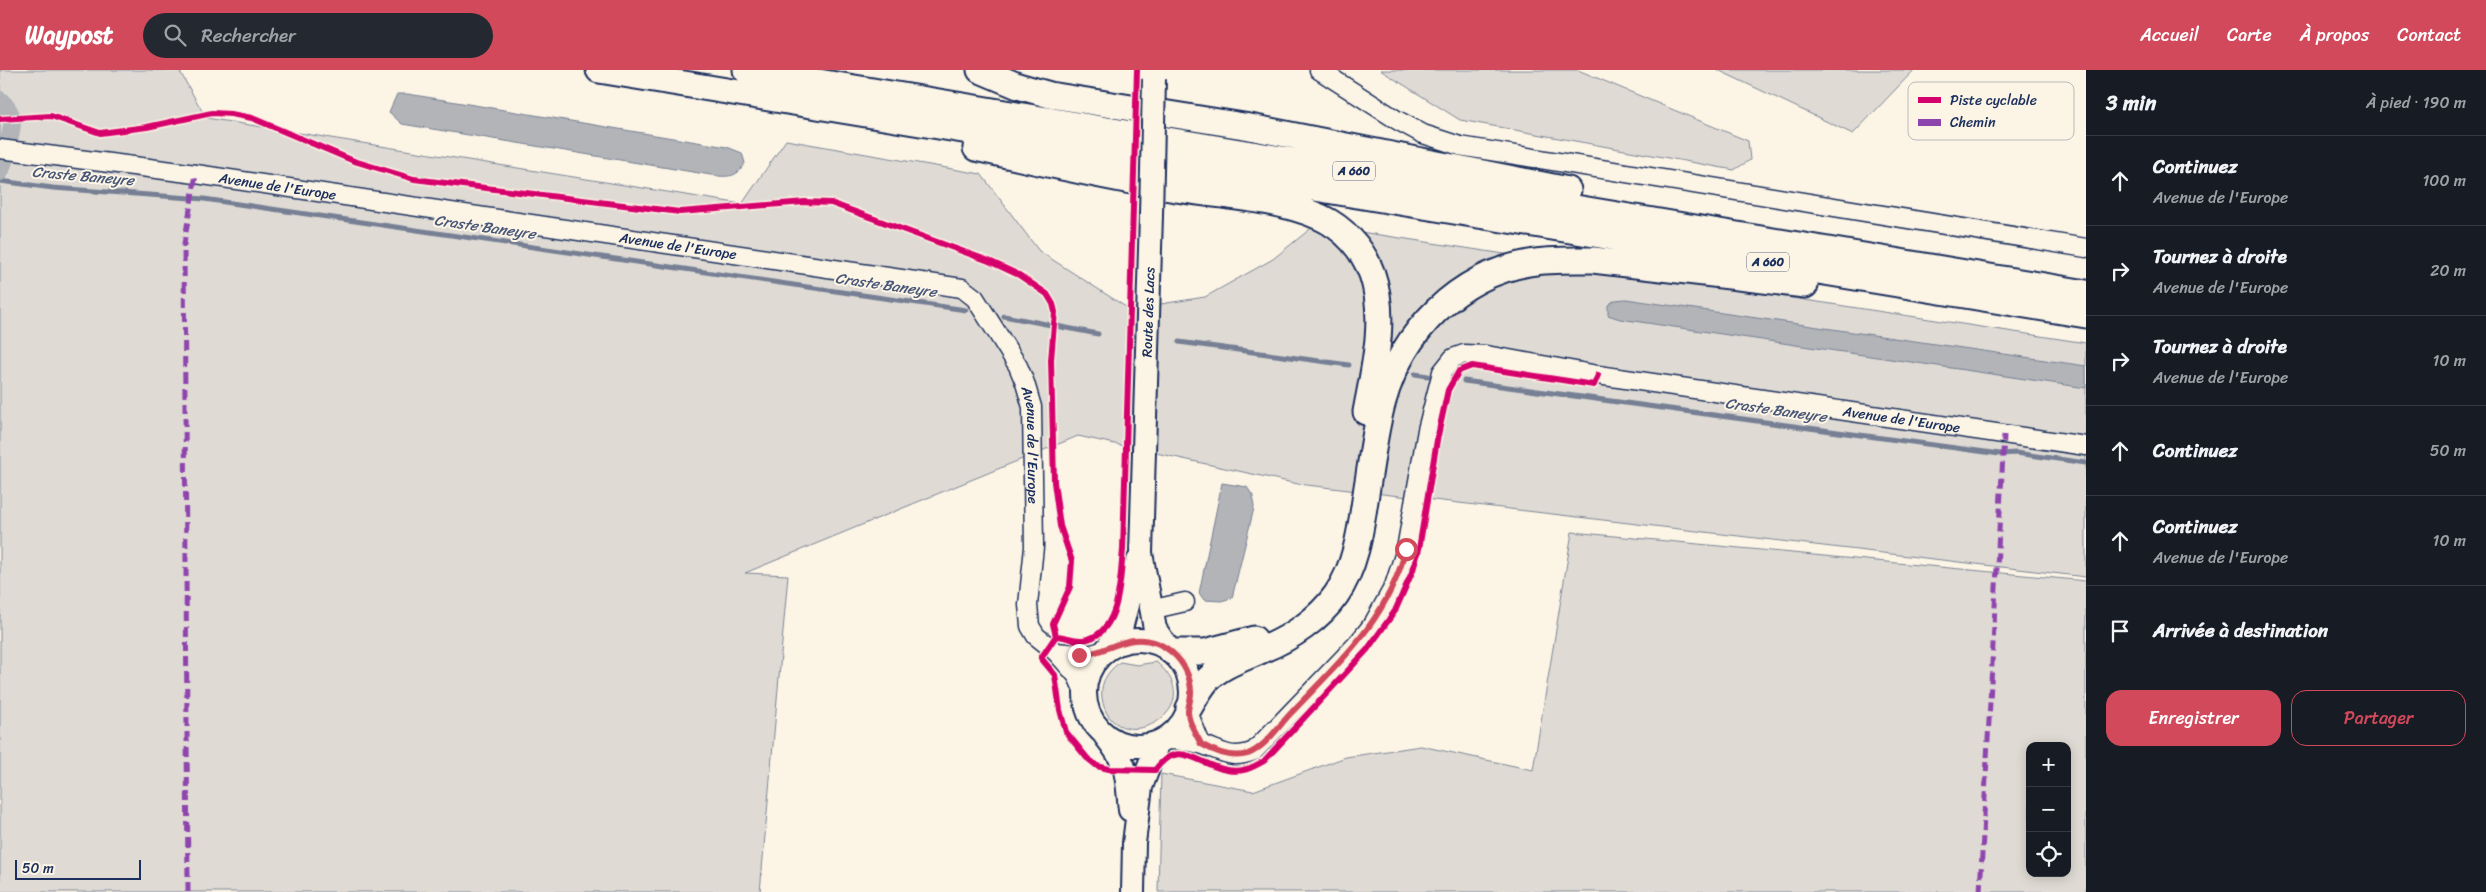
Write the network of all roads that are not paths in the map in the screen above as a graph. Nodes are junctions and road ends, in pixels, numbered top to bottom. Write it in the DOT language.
graph roads {
  1 [pos="599,70"];
  2 [pos="746,70"];
  3 [pos="980,70"];
  4 [pos="1319,70"];
  5 [pos="1154,74"];
  6 [pos="856,113"];
  7 [pos="0,148"];
  8 [pos="2086,248"];
  9 [pos="1834,250"];
  10 [pos="2086,293"];
  11 [pos="2086,315"];
  12 [pos="2086,325"];
  13 [pos="2086,446"];
  14 [pos="1140,553"];
  15 [pos="1185,602"];
  16 [pos="1150,610"];
  17 [pos="1106,650"];
  18 [pos="1170,650"];
  19 [pos="1056,652"];
  20 [pos="1084,692"];
  21 [pos="1188,710"];
  22 [pos="1103,734"];
  23 [pos="1161,741"];
  24 [pos="1201,744"];
  25 [pos="1134,843"];
  26 [pos="1132,892"];
  1 -- 6 [label="highway"];
  2 -- 9 [label="highway, A 660"];
  3 -- 9 [label="highway"];
  4 -- 8 [label="street"];
  5 -- 14 [label="main road, Route des Lacs, bridge"];
  6 -- 11 [label="highway, A 660"];
  6 -- 18 [label="highway"];
  7 -- 19 [label="street, Avenue de l'Europe"];
  9 -- 10 [label="highway, A 660"];
  12 -- 21 [label="highway"];
  13 -- 24 [label="street, Avenue de l'Europe"];
  14 -- 16 [label="main road, Route des Lacs"];
  14 -- 17 [label="main road, Route des Lacs"];
  15 -- 16 [label="street"];
  16 -- 18 [label="main road, Route des Lacs"];
  17 -- 18 [label="main road"];
  17 -- 19 [label="street"];
  17 -- 20 [label="main road"];
  18 -- 21 [label="main road"];
  19 -- 20 [label="street, Avenue de l'Europe"];
  20 -- 22 [label="main road"];
  21 -- 23 [label="main road"];
  21 -- 24 [label="street"];
  22 -- 23 [label="main road"];
  22 -- 25 [label="main road"];
  23 -- 24 [label="street, Avenue de l'Europe"];
  23 -- 25 [label="main road"];
  25 -- 26 [label="main road"];
}
